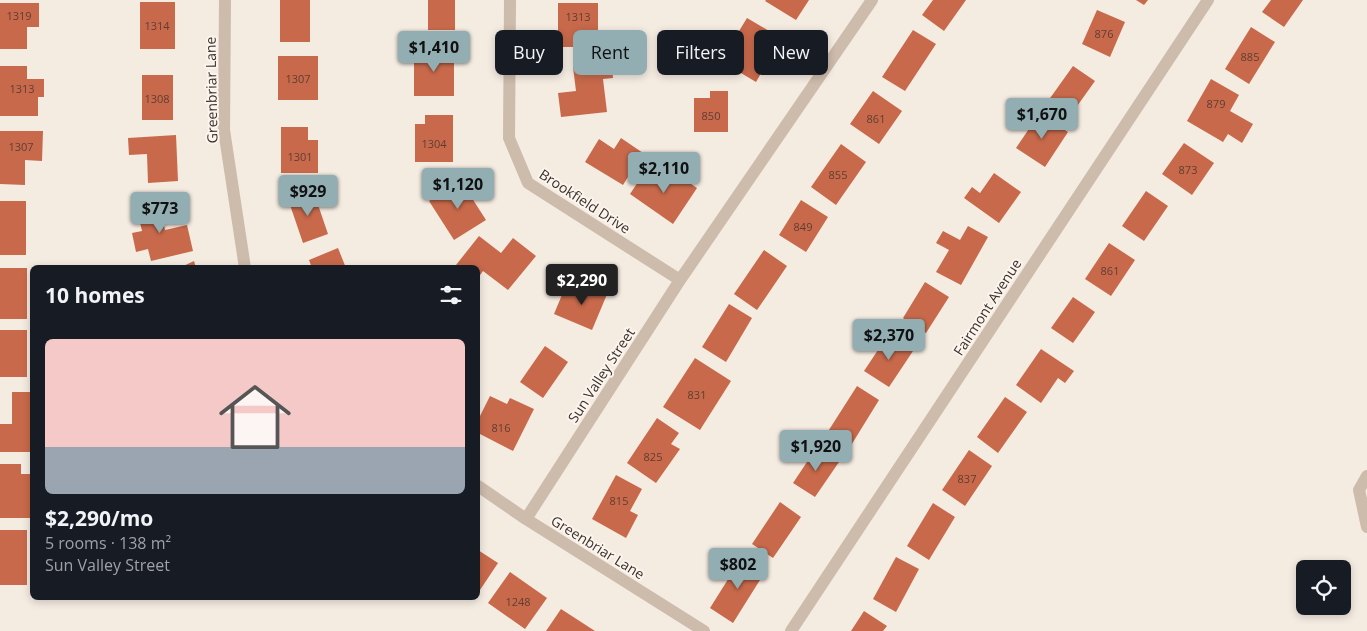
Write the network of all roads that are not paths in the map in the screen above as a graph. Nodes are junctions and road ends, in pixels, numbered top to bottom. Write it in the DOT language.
graph roads {
  1 [pos="225,0"];
  2 [pos="510,0"];
  3 [pos="872,0"];
  4 [pos="1208,0"];
  5 [pos="245,265"];
  6 [pos="680,280"];
  7 [pos="1367,476"];
  8 [pos="480,487"];
  9 [pos="526,519"];
  10 [pos="1367,527"];
  11 [pos="704,631"];
  12 [pos="791,631"];
  1 -- 5 [label="street, Greenbriar Lane"];
  2 -- 6 [label="street, Brookfield Drive"];
  3 -- 6 [label="street, Sun Valley Street"];
  4 -- 12 [label="street, Fairmont Avenue"];
  6 -- 9 [label="street, Sun Valley Street"];
  7 -- 10 [label="street"];
  8 -- 9 [label="street, Greenbriar Lane"];
  9 -- 11 [label="street, Greenbriar Lane"];
}
